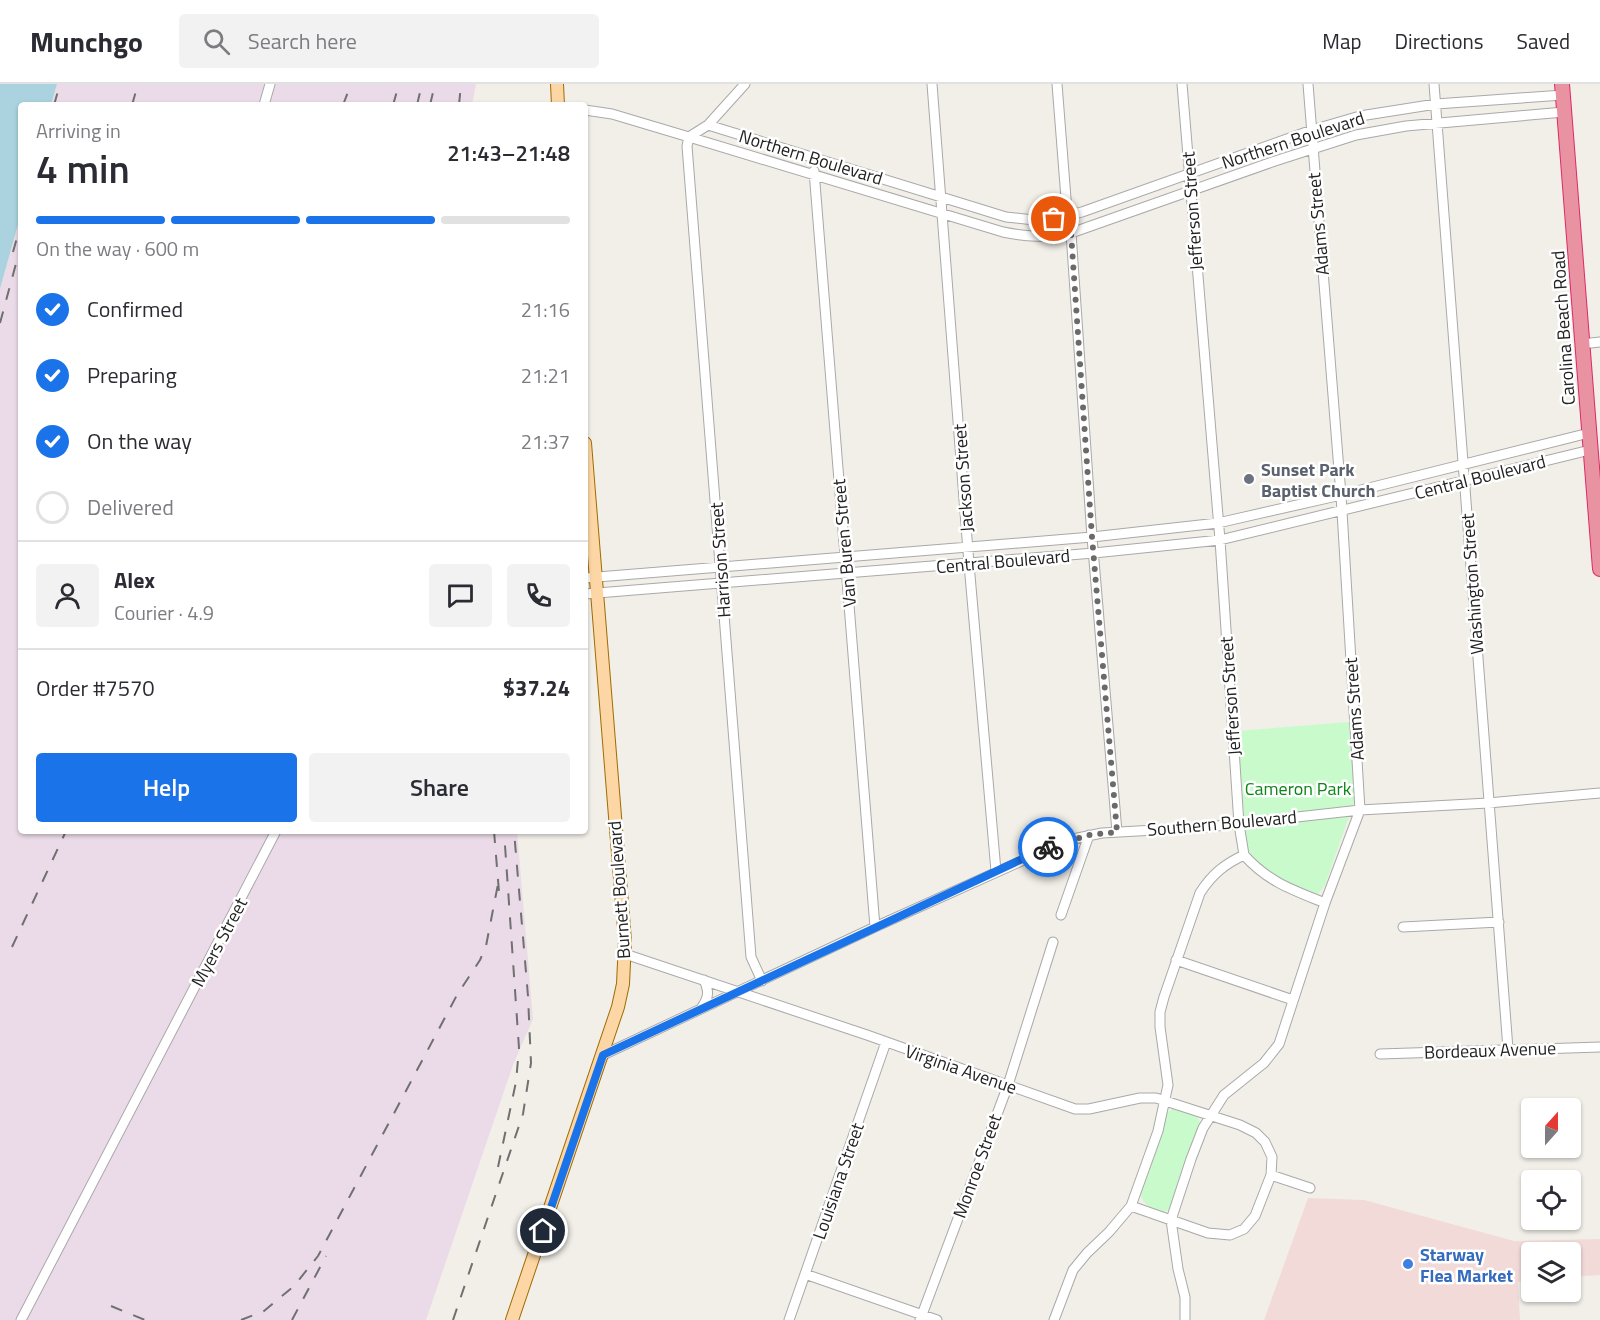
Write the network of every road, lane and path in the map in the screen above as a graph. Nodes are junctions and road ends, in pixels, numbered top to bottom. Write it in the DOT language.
graph roads {
  1 [pos="270,84"];
  2 [pos="557,84"];
  3 [pos="745,84"];
  4 [pos="932,84"];
  5 [pos="1057,84"];
  6 [pos="1182,84"];
  7 [pos="1308,84"];
  8 [pos="1434,84"];
  9 [pos="1562,89"];
  10 [pos="265,102"];
  11 [pos="558,102"];
  12 [pos="1436,104"];
  13 [pos="588,111"];
  14 [pos="1564,112"];
  15 [pos="1437,122"];
  16 [pos="708,125"];
  17 [pos="1312,130"];
  18 [pos="689,137"];
  19 [pos="1312,148"];
  20 [pos="815,159"];
  21 [pos="1190,173"];
  22 [pos="814,175"];
  23 [pos="1190,191"];
  24 [pos="942,198"];
  25 [pos="943,214"];
  26 [pos="1068,216"];
  27 [pos="1071,233"];
  28 [pos="1600,342"];
  29 [pos="1582,344"];
  30 [pos="1589,433"];
  31 [pos="1594,457"];
  32 [pos="1462,465"];
  33 [pos="1464,482"];
  34 [pos="1341,495"];
  35 [pos="1341,512"];
  36 [pos="588,524"];
  37 [pos="1218,524"];
  38 [pos="1598,528"];
  39 [pos="1092,537"];
  40 [pos="1220,540"];
  41 [pos="968,547"];
  42 [pos="1094,553"];
  43 [pos="845,556"];
  44 [pos="969,564"];
  45 [pos="721,566"];
  46 [pos="1600,569"];
  47 [pos="846,574"];
  48 [pos="590,578"];
  49 [pos="721,584"];
  50 [pos="591,594"];
  51 [pos="1600,794"];
  52 [pos="1488,803"];
  53 [pos="1360,810"];
  54 [pos="1239,824"];
  55 [pos="1117,832"];
  56 [pos="274,834"];
  57 [pos="1089,835"];
  58 [pos="1244,855"];
  59 [pos="996,871"];
  60 [pos="1325,903"];
  61 [pos="1060,915"];
  62 [pos="1499,922"];
  63 [pos="875,927"];
  64 [pos="1403,927"];
  65 [pos="1053,942"];
  66 [pos="625,954"];
  67 [pos="1176,960"];
  68 [pos="704,980"];
  69 [pos="762,981"];
  70 [pos="737,992"];
  71 [pos="1293,999"];
  72 [pos="700,1009"];
  73 [pos="886,1042"];
  74 [pos="1600,1047"];
  75 [pos="1508,1049"];
  76 [pos="1380,1054"];
  77 [pos="603,1055"];
  78 [pos="1008,1085"];
  79 [pos="1165,1102"];
  80 [pos="1211,1115"];
  81 [pos="1271,1175"];
  82 [pos="1310,1188"];
  83 [pos="1131,1206"];
  84 [pos="1171,1220"];
  85 [pos="805,1274"];
  86 [pos="921,1317"];
  87 [pos="21,1320"];
  88 [pos="512,1320"];
  89 [pos="789,1320"];
  90 [pos="937,1320"];
  91 [pos="1054,1320"];
  92 [pos="1185,1320"];
  1 -- 10 [label="street"];
  2 -- 11 [label="main road"];
  3 -- 16 [label="street"];
  4 -- 24 [label="street, Jackson Street"];
  5 -- 26 [label="street"];
  6 -- 21 [label="street, Jefferson Street"];
  7 -- 17 [label="street, Adams Street"];
  8 -- 12 [label="street, Washington Street"];
  9 -- 12 [label="street, Northern Boulevard"];
  9 -- 14 [label="highway, Carolina Beach Road"];
  12 -- 15 [label="street, Washington Street"];
  12 -- 17 [label="street, Northern Boulevard"];
  13 -- 18 [label="street, Northern Boulevard"];
  14 -- 15 [label="street, Northern Boulevard"];
  14 -- 29 [label="highway, Carolina Beach Road"];
  15 -- 19 [label="street, Northern Boulevard"];
  15 -- 32 [label="street, Washington Street"];
  16 -- 18 [label="street"];
  16 -- 20 [label="street, Northern Boulevard"];
  17 -- 19 [label="street, Adams Street"];
  17 -- 21 [label="street, Northern Boulevard"];
  18 -- 22 [label="street, Northern Boulevard"];
  18 -- 45 [label="street, Harrison Street"];
  19 -- 23 [label="street, Northern Boulevard"];
  19 -- 34 [label="street, Adams Street"];
  20 -- 22 [label="street, Van Buren Street"];
  20 -- 24 [label="street, Northern Boulevard"];
  21 -- 23 [label="street, Jefferson Street"];
  21 -- 26 [label="street, Northern Boulevard"];
  22 -- 25 [label="street, Northern Boulevard"];
  22 -- 43 [label="street, Van Buren Street"];
  23 -- 27 [label="street, Northern Boulevard"];
  23 -- 37 [label="street, Jefferson Street"];
  24 -- 25 [label="street, Jackson Street"];
  24 -- 26 [label="street, Northern Boulevard"];
  25 -- 27 [label="street, Northern Boulevard"];
  25 -- 41 [label="street, Jackson Street"];
  26 -- 27 [label="street"];
  27 -- 39 [label="street"];
  28 -- 29 [label="street"];
  29 -- 30 [label="highway, Carolina Beach Road"];
  30 -- 31 [label="highway, Carolina Beach Road"];
  30 -- 32 [label="street, Central Boulevard"];
  31 -- 33 [label="street, Central Boulevard"];
  31 -- 38 [label="highway, Carolina Beach Road"];
  32 -- 33 [label="street, Washington Street"];
  32 -- 34 [label="street, Central Boulevard"];
  33 -- 35 [label="street, Central Boulevard"];
  33 -- 52 [label="street, Washington Street"];
  34 -- 35 [label="street, Adams Street"];
  34 -- 37 [label="street, Central Boulevard"];
  35 -- 40 [label="street, Central Boulevard"];
  35 -- 53 [label="street, Adams Street"];
  36 -- 48 [label="main road, Burnett Boulevard"];
  37 -- 39 [label="street, Central Boulevard"];
  37 -- 40 [label="street, Jefferson Street"];
  38 -- 46 [label="highway, Carolina Beach Road"];
  39 -- 41 [label="street, Central Boulevard"];
  39 -- 42 [label="street"];
  40 -- 42 [label="street, Central Boulevard"];
  40 -- 54 [label="street, Jefferson Street"];
  41 -- 43 [label="street, Central Boulevard"];
  41 -- 44 [label="street, Jackson Street"];
  42 -- 44 [label="street, Central Boulevard"];
  42 -- 55 [label="street"];
  43 -- 45 [label="street, Central Boulevard"];
  43 -- 47 [label="street, Van Buren Street"];
  44 -- 47 [label="street, Central Boulevard"];
  44 -- 59 [label="street, Jackson Street"];
  45 -- 48 [label="street, Central Boulevard"];
  45 -- 49 [label="street, Harrison Street"];
  47 -- 49 [label="street, Central Boulevard"];
  47 -- 63 [label="street, Van Buren Street"];
  48 -- 50 [label="main road, Burnett Boulevard"];
  49 -- 50 [label="street, Central Boulevard"];
  49 -- 69 [label="street, Harrison Street"];
  50 -- 66 [label="main road, Burnett Boulevard"];
  51 -- 52 [label="street, Southern Boulevard"];
  52 -- 53 [label="street, Southern Boulevard"];
  52 -- 62 [label="street, Washington Street"];
  53 -- 54 [label="street, Southern Boulevard"];
  53 -- 60 [label="street, Adams Street"];
  54 -- 55 [label="street, Southern Boulevard"];
  54 -- 58 [label="street, Jefferson Street"];
  55 -- 57 [label="street, Southern Boulevard"];
  56 -- 87 [label="street, Myers Street"];
  57 -- 59 [label="street, Southern Boulevard"];
  57 -- 61 [label="street"];
  58 -- 60 [label="street"];
  58 -- 67 [label="street"];
  59 -- 63 [label="street, Southern Boulevard"];
  60 -- 71 [label="street, Adams Street"];
  62 -- 64 [label="street"];
  62 -- 75 [label="street, Washington Street"];
  63 -- 69 [label="street, Southern Boulevard"];
  65 -- 78 [label="street, Monroe Street"];
  66 -- 68 [label="street, Virginia Avenue"];
  66 -- 77 [label="main road, Burnett Boulevard"];
  67 -- 71 [label="street"];
  67 -- 79 [label="street"];
  68 -- 70 [label="street, Virginia Avenue"];
  68 -- 72 [label="street"];
  69 -- 70 [label="street, Southern Boulevard"];
  70 -- 72 [label="street, Southern Boulevard"];
  70 -- 73 [label="street, Virginia Avenue"];
  71 -- 80 [label="street, Adams Street"];
  72 -- 77 [label="street, Southern Boulevard"];
  73 -- 78 [label="street, Virginia Avenue"];
  73 -- 85 [label="street, Louisiana Street"];
  74 -- 75 [label="street, Bordeaux Avenue"];
  75 -- 76 [label="street, Bordeaux Avenue"];
  77 -- 88 [label="main road, Burnett Boulevard"];
  78 -- 79 [label="street, Virginia Avenue"];
  78 -- 86 [label="street, Monroe Street"];
  79 -- 80 [label="street, Virginia Avenue"];
  79 -- 83 [label="street"];
  80 -- 81 [label="street, Virginia Avenue"];
  80 -- 84 [label="street, Adams Street"];
  81 -- 82 [label="street"];
  81 -- 84 [label="street, Virginia Avenue"];
  83 -- 84 [label="street, Virginia Avenue"];
  83 -- 91 [label="street"];
  84 -- 92 [label="street, Adams Street"];
  85 -- 86 [label="street"];
  85 -- 89 [label="street, Louisiana Street"];
  86 -- 90 [label="street"];
}
